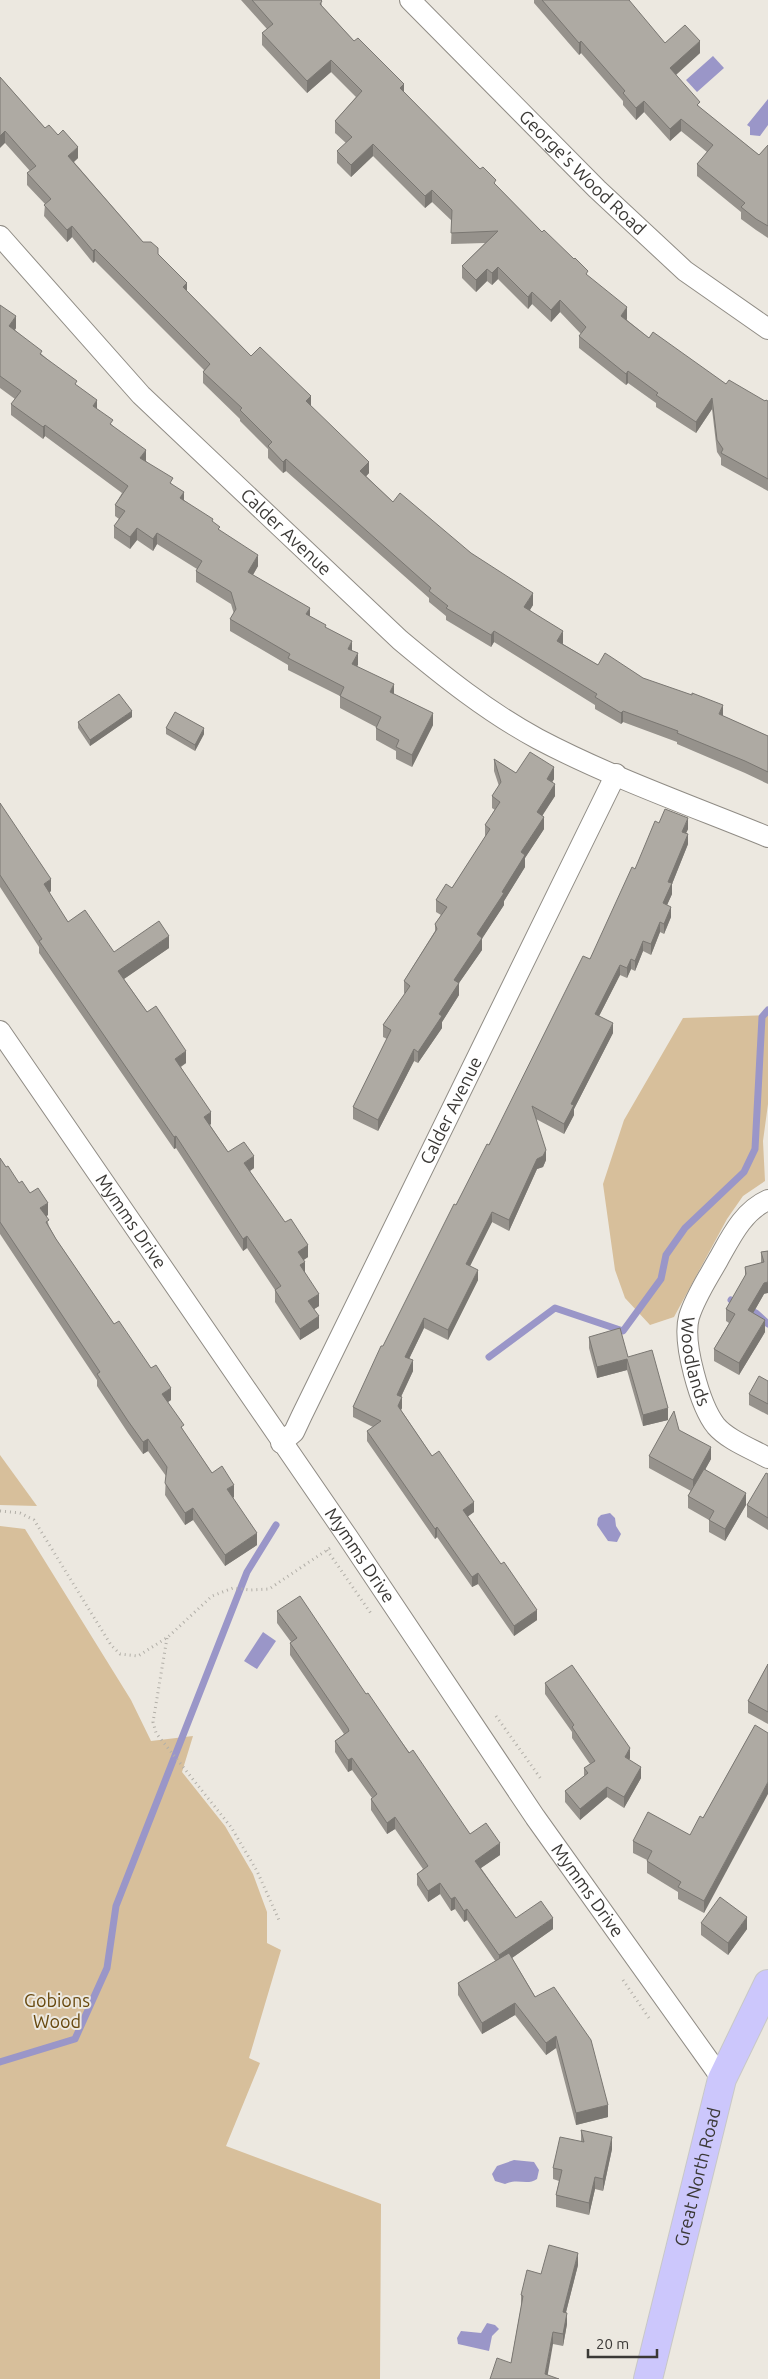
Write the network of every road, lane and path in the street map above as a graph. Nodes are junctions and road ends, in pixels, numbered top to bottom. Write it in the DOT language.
graph roads {
  1 [pos="410,0"];
  2 [pos="0,236"];
  3 [pos="768,328"];
  4 [pos="616,774"];
  5 [pos="768,837"];
  6 [pos="0,1031"];
  7 [pos="768,1200"];
  8 [pos="282,1443"];
  9 [pos="768,1458"];
  10 [pos="0,1511"];
  11 [pos="347,1536"];
  12 [pos="168,1637"];
  13 [pos="279,1920"];
  14 [pos="617,1972"];
  15 [pos="768,1984"];
  16 [pos="649,2018"];
  17 [pos="722,2079"];
  18 [pos="648,2379"];
  1 -- 3 [label="street, George's Wood Road"];
  2 -- 4 [label="street, Calder Avenue"];
  4 -- 5 [label="street, Calder Avenue"];
  4 -- 8 [label="street, Calder Avenue"];
  6 -- 8 [label="street, Mymms Drive"];
  7 -- 9 [label="street, Woodlands"];
  8 -- 11 [label="street, Mymms Drive"];
  10 -- 12 [label="path"];
  11 -- 12 [label="path"];
  11 -- 17 [label="street, Mymms Drive"];
  12 -- 13 [label="path"];
  14 -- 16 [label="path"];
  15 -- 17 [label="main road, Great North Road"];
  17 -- 18 [label="main road, Great North Road"];
}
